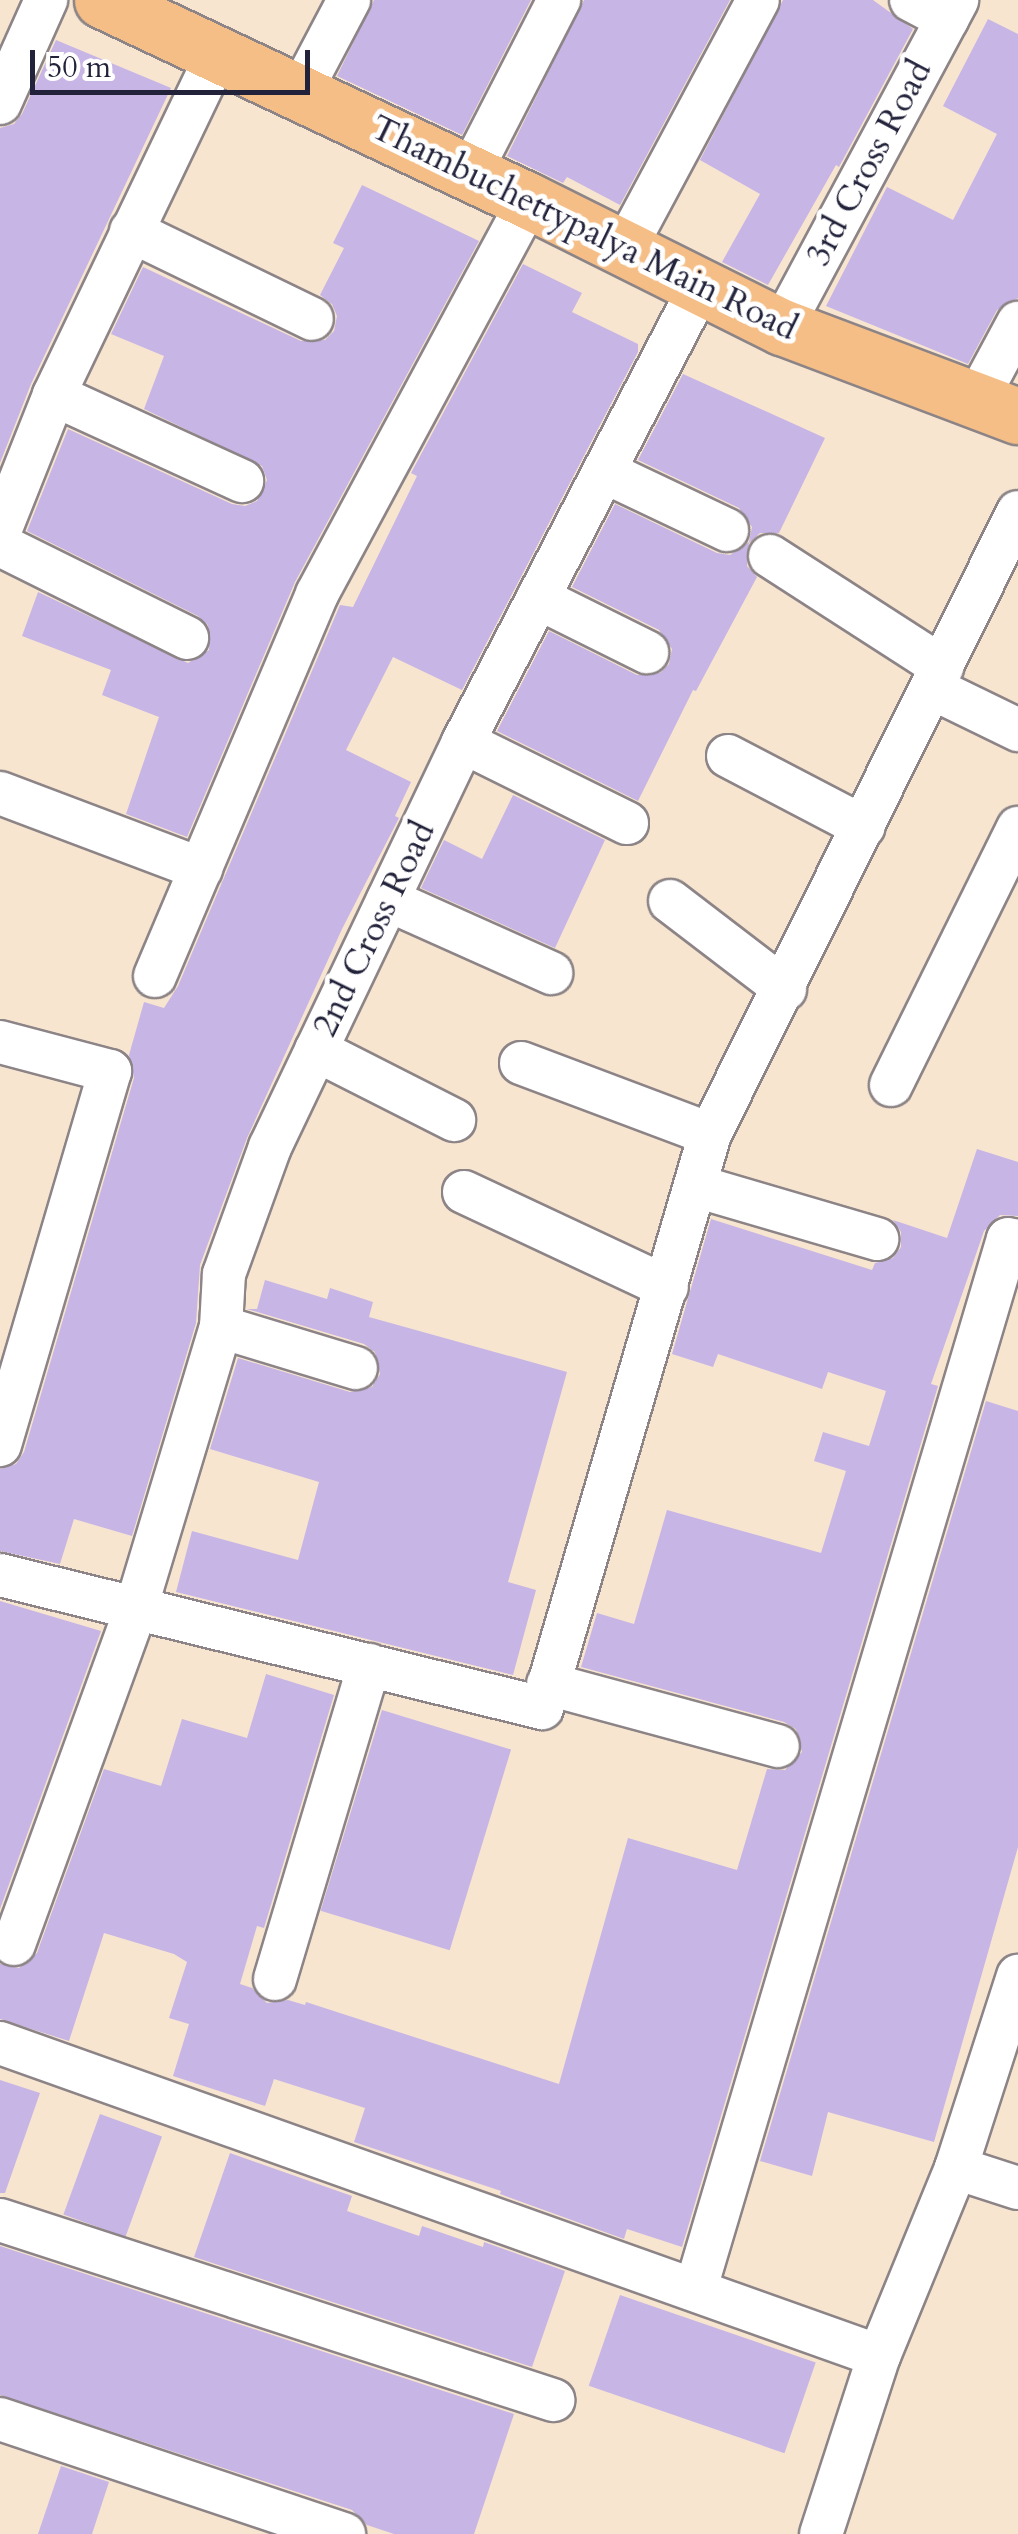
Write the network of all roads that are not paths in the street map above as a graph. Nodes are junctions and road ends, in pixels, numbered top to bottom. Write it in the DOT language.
graph roads {
  1 [pos="46,0"];
  2 [pos="349,0"];
  3 [pos="559,0"];
  4 [pos="758,0"];
  5 [pos="113,2"];
  6 [pos="938,6"];
  7 [pos="217,56"];
  8 [pos="301,91"];
  9 [pos="0,103"];
  10 [pos="470,173"];
  11 [pos="529,201"];
  12 [pos="130,230"];
  13 [pos="625,248"];
  14 [pos="701,285"];
  15 [pos="312,320"];
  16 [pos="1018,322"];
  17 [pos="782,327"];
  18 [pos="54,394"];
  19 [pos="997,409"];
  20 [pos="606,473"];
  21 [pos="242,481"];
  22 [pos="1018,512"];
  23 [pos="728,530"];
  24 [pos="0,531"];
  25 [pos="0,545"];
  26 [pos="770,556"];
  27 [pos="538,598"];
  28 [pos="187,638"];
  29 [pos="647,652"];
  30 [pos="937,677"];
  31 [pos="1018,730"];
  32 [pos="463,742"];
  33 [pos="728,756"];
  34 [pos="0,793"];
  35 [pos="627,823"];
  36 [pos="864,828"];
  37 [pos="1018,828"];
  38 [pos="200,868"];
  39 [pos="388,900"];
  40 [pos="670,901"];
  41 [pos="551,973"];
  42 [pos="155,976"];
  43 [pos="785,989"];
  44 [pos="0,1042"];
  45 [pos="316,1050"];
  46 [pos="521,1063"];
  47 [pos="891,1085"];
  48 [pos="454,1120"];
  49 [pos="710,1134"];
  50 [pos="696,1186"];
  51 [pos="464,1192"];
  52 [pos="878,1240"];
  53 [pos="1018,1240"];
  54 [pos="667,1286"];
  55 [pos="221,1327"];
  56 [pos="356,1368"];
  57 [pos="0,1445"];
  58 [pos="0,1574"];
  59 [pos="136,1608"];
  60 [pos="370,1666"];
  61 [pos="548,1684"];
  62 [pos="778,1746"];
  63 [pos="14,1944"];
  64 [pos="1018,1976"];
  65 [pos="275,1979"];
  66 [pos="0,2043"];
  67 [pos="956,2168"];
  68 [pos="1018,2188"];
  69 [pos="0,2220"];
  70 [pos="696,2288"];
  71 [pos="879,2356"];
  72 [pos="553,2400"];
  73 [pos="0,2419"];
  74 [pos="344,2534"];
  75 [pos="820,2534"];
  1 -- 9 [label="street"];
  2 -- 8 [label="street"];
  3 -- 10 [label="street"];
  4 -- 13 [label="street"];
  5 -- 7 [label="main road, Thambuchettypalya Main Road"];
  6 -- 17 [label="street, 3rd Cross Road"];
  7 -- 8 [label="main road, Thambuchettypalya Main Road"];
  7 -- 12 [label="street"];
  8 -- 10 [label="main road, Thambuchettypalya Main Road"];
  10 -- 11 [label="main road, Thambuchettypalya Main Road"];
  11 -- 13 [label="main road, Thambuchettypalya Main Road"];
  11 -- 38 [label="street"];
  12 -- 15 [label="street"];
  12 -- 18 [label="street"];
  13 -- 14 [label="main road, Thambuchettypalya Main Road"];
  14 -- 17 [label="main road, Thambuchettypalya Main Road"];
  14 -- 20 [label="street, 2nd Cross Road"];
  16 -- 19 [label="street"];
  17 -- 19 [label="main road, Thambuchettypalya Main Road"];
  18 -- 21 [label="street"];
  18 -- 24 [label="street"];
  20 -- 23 [label="street"];
  20 -- 27 [label="street, 2nd Cross Road"];
  22 -- 30 [label="street"];
  25 -- 28 [label="street"];
  26 -- 30 [label="street"];
  27 -- 29 [label="street"];
  27 -- 32 [label="street, 2nd Cross Road"];
  30 -- 31 [label="street"];
  30 -- 36 [label="street"];
  32 -- 35 [label="street"];
  32 -- 39 [label="street, 2nd Cross Road"];
  33 -- 36 [label="street"];
  34 -- 38 [label="street"];
  36 -- 43 [label="street"];
  37 -- 47 [label="street"];
  38 -- 42 [label="street"];
  39 -- 41 [label="street"];
  39 -- 45 [label="street, 2nd Cross Road"];
  40 -- 43 [label="street"];
  43 -- 49 [label="street"];
  44 -- 57 [label="street"];
  45 -- 48 [label="street"];
  45 -- 55 [label="street, 2nd Cross Road"];
  46 -- 49 [label="street"];
  49 -- 50 [label="street"];
  50 -- 52 [label="street"];
  50 -- 54 [label="street"];
  51 -- 54 [label="street"];
  53 -- 70 [label="street"];
  54 -- 61 [label="street"];
  55 -- 56 [label="street"];
  55 -- 59 [label="street, 2nd Cross Road"];
  58 -- 59 [label="street"];
  59 -- 60 [label="street"];
  59 -- 63 [label="street, 2nd Cross Road"];
  60 -- 61 [label="street"];
  60 -- 65 [label="street"];
  61 -- 62 [label="street"];
  64 -- 67 [label="street"];
  66 -- 70 [label="street"];
  67 -- 68 [label="street"];
  67 -- 71 [label="street"];
  69 -- 72 [label="street"];
  70 -- 71 [label="street"];
  71 -- 75 [label="street"];
  73 -- 74 [label="street"];
}
